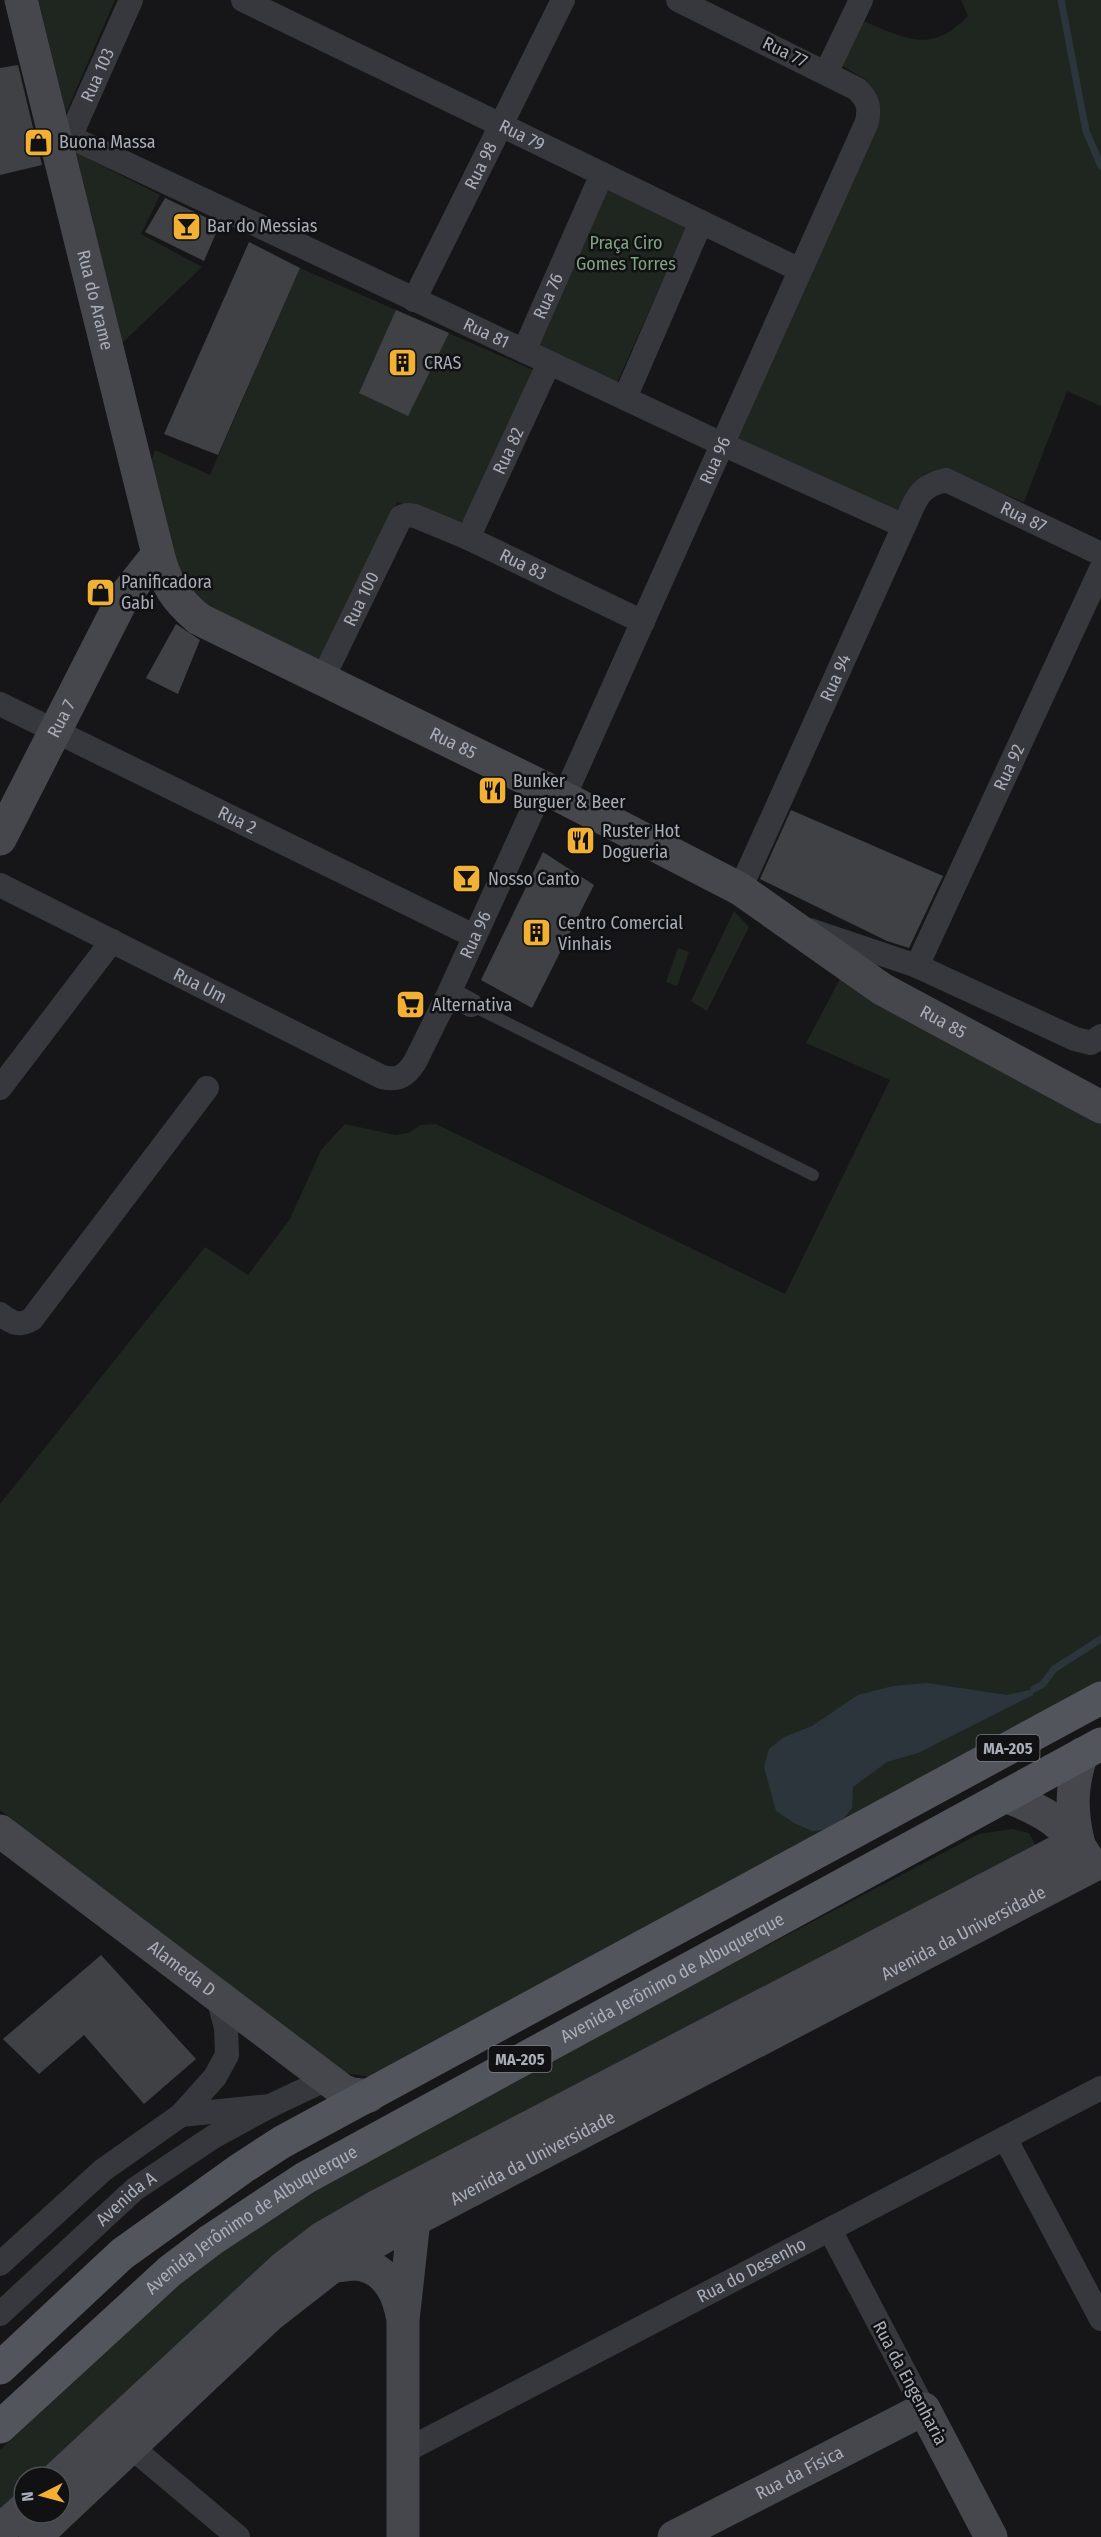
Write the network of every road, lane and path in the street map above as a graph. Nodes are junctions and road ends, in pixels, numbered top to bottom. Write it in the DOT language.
graph roads {
  1 [pos="21,0"];
  2 [pos="131,0"];
  3 [pos="243,0"];
  4 [pos="563,0"];
  5 [pos="678,0"];
  6 [pos="861,0"];
  7 [pos="826,73"];
  8 [pos="867,122"];
  9 [pos="500,125"];
  10 [pos="63,138"];
  11 [pos="602,174"];
  12 [pos="700,222"];
  13 [pos="800,270"];
  14 [pos="414,300"];
  15 [pos="524,351"];
  16 [pos="549,363"];
  17 [pos="625,398"];
  18 [pos="722,444"];
  19 [pos="946,480"];
  20 [pos="401,517"];
  21 [pos="904,526"];
  22 [pos="468,538"];
  23 [pos="158,554"];
  24 [pos="1101,554"];
  25 [pos="1101,569"];
  26 [pos="175,597"];
  27 [pos="123,598"];
  28 [pos="643,622"];
  29 [pos="322,680"];
  30 [pos="0,704"];
  31 [pos="55,731"];
  32 [pos="554,792"];
  33 [pos="0,839"];
  34 [pos="0,885"];
  35 [pos="740,889"];
  36 [pos="793,924"];
  37 [pos="474,936"];
  38 [pos="112,940"];
  39 [pos="917,966"];
  40 [pos="449,993"];
  41 [pos="471,1005"];
  42 [pos="1096,1039"];
  43 [pos="400,1078"];
  44 [pos="0,1088"];
  45 [pos="207,1089"];
  46 [pos="1101,1107"];
  47 [pos="813,1175"];
  48 [pos="0,1314"];
  49 [pos="1101,1698"];
  50 [pos="1092,1749"];
  51 [pos="1005,1796"];
  52 [pos="0,1831"];
  53 [pos="1093,1863"];
  54 [pos="218,1997"];
  55 [pos="327,2079"];
  56 [pos="1101,2088"];
  57 [pos="369,2096"];
  58 [pos="270,2106"];
  59 [pos="181,2115"];
  60 [pos="1005,2138"];
  61 [pos="411,2206"];
  62 [pos="830,2230"];
  63 [pos="328,2252"];
  64 [pos="0,2264"];
  65 [pos="0,2314"];
  66 [pos="1101,2319"];
  67 [pos="403,2320"];
  68 [pos="0,2368"];
  69 [pos="924,2409"];
  70 [pos="0,2427"];
  71 [pos="130,2446"];
  72 [pos="403,2452"];
  73 [pos="71,2465"];
  74 [pos="12,2520"];
  75 [pos="0,2531"];
  76 [pos="35,2537"];
  77 [pos="238,2537"];
  78 [pos="403,2537"];
  79 [pos="674,2537"];
  80 [pos="991,2537"];
  1 -- 10 [label="street, Rua do Arame"];
  2 -- 10 [label="street, Rua 103"];
  3 -- 9 [label="street, Rua 79"];
  4 -- 9 [label="street, Rua 98"];
  5 -- 7 [label="street, Rua 77"];
  6 -- 7 [label="street"];
  7 -- 8 [label="street, Rua 77"];
  8 -- 13 [label="street, Rua 96"];
  9 -- 11 [label="street, Rua 79"];
  9 -- 14 [label="street, Rua 98"];
  10 -- 14 [label="street, Rua 81"];
  10 -- 23 [label="street, Rua do Arame"];
  11 -- 12 [label="street, Rua 79"];
  11 -- 15 [label="street, Rua 76"];
  12 -- 13 [label="street, Rua 79"];
  12 -- 17 [label="street"];
  13 -- 18 [label="street, Rua 96"];
  14 -- 15 [label="street, Rua 81"];
  15 -- 16 [label="street, Rua 81"];
  16 -- 17 [label="street, Rua 81"];
  16 -- 22 [label="street, Rua 82"];
  17 -- 18 [label="street, Rua 81"];
  18 -- 21 [label="street, Rua 81"];
  18 -- 28 [label="street, Rua 96"];
  19 -- 21 [label="street, Rua 94"];
  19 -- 24 [label="street, Rua 87"];
  20 -- 22 [label="street, Rua 83"];
  20 -- 29 [label="street, Rua 100"];
  21 -- 35 [label="street, Rua 94"];
  22 -- 28 [label="street, Rua 83"];
  23 -- 26 [label="street, Rua do Arame"];
  23 -- 27 [label="street, Rua 7"];
  25 -- 39 [label="street, Rua 92"];
  26 -- 27 [label="street"];
  26 -- 29 [label="street, Rua 85"];
  27 -- 31 [label="street, Rua 7"];
  28 -- 32 [label="street, Rua 96"];
  29 -- 32 [label="street, Rua 85"];
  30 -- 31 [label="street, Rua 2"];
  31 -- 33 [label="street, Rua 7"];
  31 -- 37 [label="street, Rua 2"];
  32 -- 35 [label="street, Rua 85"];
  32 -- 37 [label="street, Rua 96"];
  34 -- 38 [label="street, Rua Um"];
  35 -- 36 [label="street, Rua 85"];
  36 -- 39 [label="street, Rua 85"];
  36 -- 46 [label="street, Rua 85"];
  37 -- 40 [label="street, Rua 96"];
  38 -- 43 [label="street, Rua Um"];
  38 -- 44 [label="street"];
  39 -- 42 [label="street, Rua 85"];
  40 -- 41 [label="street"];
  40 -- 43 [label="street, Rua 96"];
  41 -- 47 [label="lane"];
  45 -- 48 [label="street"];
  49 -- 57 [label="main road, MA-205"];
  50 -- 51 [label="main road, Avenida Jerônimo de Albuquerque / MA-205"];
  50 -- 53 [label="street"];
  51 -- 53 [label="street"];
  51 -- 70 [label="main road, Avenida Jerônimo de Albuquerque / MA-205"];
  52 -- 54 [label="street, Alameda D"];
  53 -- 61 [label="street, Avenida da Universidade"];
  54 -- 55 [label="street, Alameda D"];
  54 -- 59 [label="street, Avenida A"];
  55 -- 57 [label="street, Alameda D"];
  55 -- 58 [label="street, Avenida A"];
  56 -- 60 [label="street, Rua do Desenho"];
  57 -- 68 [label="main road, MA-205"];
  58 -- 59 [label="street, Avenida A"];
  58 -- 65 [label="street, Avenida A"];
  59 -- 64 [label="street, Avenida A"];
  60 -- 62 [label="street, Rua do Desenho"];
  60 -- 66 [label="street"];
  61 -- 63 [label="street, Avenida da Universidade"];
  61 -- 67 [label="street"];
  62 -- 69 [label="street, Rua da Engenharia"];
  62 -- 72 [label="street, Rua do Desenho"];
  63 -- 67 [label="street"];
  63 -- 71 [label="street, Avenida da Universidade"];
  63 -- 73 [label="street, Avenida da Universidade"];
  67 -- 72 [label="street"];
  69 -- 79 [label="street, Rua da Física"];
  69 -- 80 [label="street, Rua da Engenharia"];
  71 -- 76 [label="street, Avenida da Universidade"];
  71 -- 77 [label="street"];
  72 -- 78 [label="street"];
  74 -- 75 [label="street"];
}
